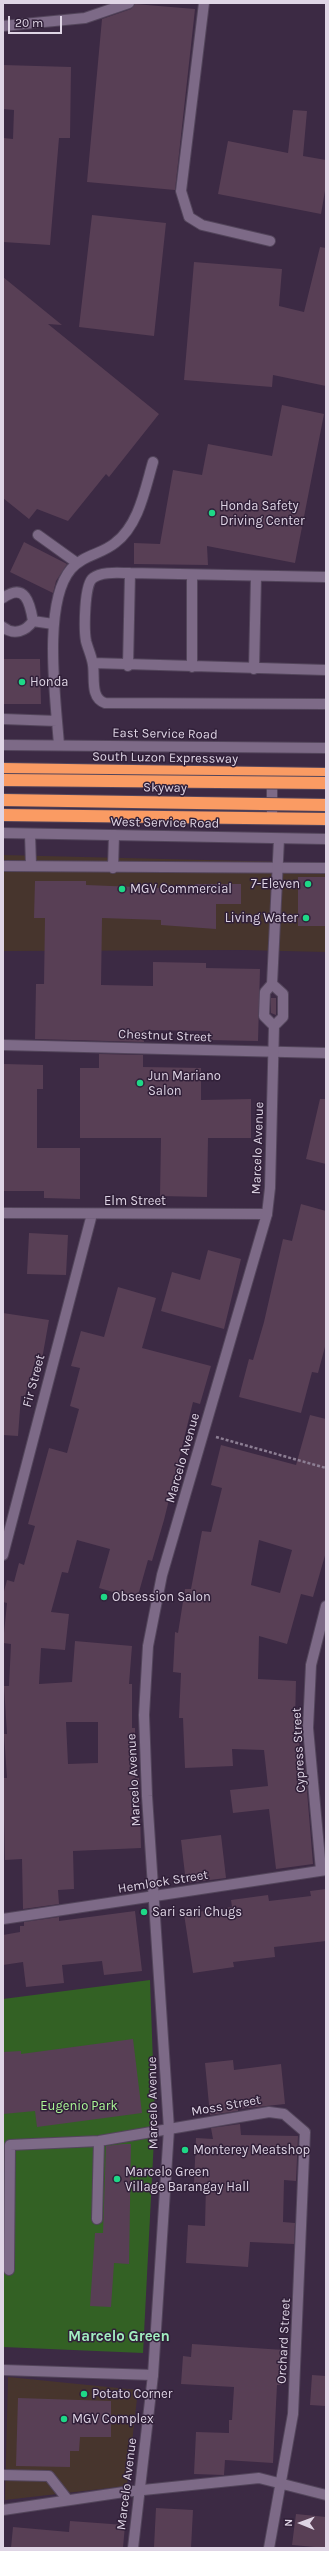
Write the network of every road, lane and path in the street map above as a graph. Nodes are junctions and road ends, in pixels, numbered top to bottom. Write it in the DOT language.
graph roads {
  1 [pos="129,3"];
  2 [pos="204,3"];
  3 [pos="3,26"];
  4 [pos="270,241"];
  5 [pos="153,462"];
  6 [pos="38,536"];
  7 [pos="77,563"];
  8 [pos="130,573"];
  9 [pos="192,576"];
  10 [pos="256,576"];
  11 [pos="326,577"];
  12 [pos="3,598"];
  13 [pos="33,621"];
  14 [pos="53,624"];
  15 [pos="3,628"];
  16 [pos="93,663"];
  17 [pos="128,666"];
  18 [pos="192,667"];
  19 [pos="254,669"];
  20 [pos="326,670"];
  21 [pos="326,704"];
  22 [pos="3,719"];
  23 [pos="58,721"];
  24 [pos="3,745"];
  25 [pos="58,746"];
  26 [pos="326,748"];
  27 [pos="3,769"];
  28 [pos="272,774"];
  29 [pos="326,774"];
  30 [pos="3,780"];
  31 [pos="326,783"];
  32 [pos="3,800"];
  33 [pos="326,804"];
  34 [pos="3,815"];
  35 [pos="272,818"];
  36 [pos="326,819"];
  37 [pos="3,833"];
  38 [pos="30,834"];
  39 [pos="114,835"];
  40 [pos="279,839"];
  41 [pos="326,839"];
  42 [pos="3,866"];
  43 [pos="31,866"];
  44 [pos="113,868"];
  45 [pos="278,868"];
  46 [pos="326,868"];
  47 [pos="272,984"];
  48 [pos="274,1026"];
  49 [pos="3,1045"];
  50 [pos="273,1052"];
  51 [pos="326,1053"];
  52 [pos="3,1213"];
  53 [pos="92,1214"];
  54 [pos="267,1214"];
  55 [pos="204,1434"];
  56 [pos="326,1468"];
  57 [pos="3,1555"];
  58 [pos="326,1606"];
  59 [pos="324,1870"];
  60 [pos="155,1896"];
  61 [pos="3,1919"];
  62 [pos="169,2129"];
  63 [pos="304,2132"];
  64 [pos="99,2141"];
  65 [pos="98,2219"];
  66 [pos="9,2270"];
  67 [pos="3,2370"];
  68 [pos="154,2376"];
  69 [pos="3,2475"];
  70 [pos="280,2482"];
  71 [pos="138,2490"];
  72 [pos="326,2495"];
  73 [pos="67,2499"];
  74 [pos="3,2510"];
  75 [pos="133,2548"];
  76 [pos="269,2548"];
  1 -- 3 [label="street"];
  2 -- 4 [label="street"];
  5 -- 7 [label="street"];
  6 -- 7 [label="street"];
  7 -- 14 [label="street"];
  8 -- 9 [label="street"];
  8 -- 16 [label="street"];
  8 -- 17 [label="street"];
  9 -- 10 [label="street"];
  9 -- 18 [label="street"];
  10 -- 11 [label="street"];
  10 -- 19 [label="street"];
  12 -- 13 [label="street"];
  13 -- 14 [label="street"];
  13 -- 15 [label="street"];
  14 -- 23 [label="street"];
  16 -- 17 [label="street"];
  16 -- 21 [label="street"];
  17 -- 18 [label="street"];
  18 -- 19 [label="street"];
  19 -- 20 [label="street"];
  22 -- 23 [label="street"];
  23 -- 25 [label="street"];
  24 -- 25 [label="street, East Service Road"];
  25 -- 26 [label="street, East Service Road"];
  27 -- 28 [label="highway, South Luzon Expressway"];
  28 -- 29 [label="highway, South Luzon Expressway"];
  28 -- 35 [label="street"];
  30 -- 31 [label="highway, Skyway, bridge"];
  32 -- 33 [label="highway, Skyway, bridge"];
  34 -- 35 [label="highway"];
  35 -- 36 [label="highway"];
  37 -- 38 [label="street, West Service Road"];
  38 -- 39 [label="street, West Service Road"];
  38 -- 43 [label="street"];
  39 -- 40 [label="street, West Service Road"];
  39 -- 44 [label="street"];
  40 -- 41 [label="street, West Service Road"];
  40 -- 45 [label="street"];
  42 -- 43 [label="street"];
  43 -- 44 [label="street"];
  44 -- 45 [label="street"];
  45 -- 46 [label="street"];
  45 -- 47 [label="street"];
  47 -- 48 [label="street"];
  47 -- 48 [label="street, Marcelo Avenue"];
  48 -- 50 [label="street, Marcelo Avenue"];
  49 -- 50 [label="street, Chestnut Street"];
  50 -- 51 [label="street, Chestnut Street"];
  50 -- 54 [label="street, Marcelo Avenue"];
  52 -- 53 [label="street, Elm Street"];
  53 -- 54 [label="street, Elm Street"];
  53 -- 57 [label="street, Fir Street"];
  54 -- 55 [label="street, Marcelo Avenue"];
  55 -- 56 [label="path"];
  55 -- 60 [label="street, Marcelo Avenue"];
  58 -- 59 [label="street, Cypress Street"];
  59 -- 60 [label="street, Hemlock Street"];
  60 -- 61 [label="street, Hemlock Street"];
  60 -- 62 [label="street, Marcelo Avenue"];
  62 -- 63 [label="street, Moss Street"];
  62 -- 64 [label="street, Moss Street"];
  62 -- 68 [label="street, Marcelo Avenue"];
  63 -- 70 [label="street, Orchard Street"];
  64 -- 65 [label="street"];
  64 -- 66 [label="street, Moss Street"];
  67 -- 68 [label="street"];
  68 -- 71 [label="street, Marcelo Avenue"];
  69 -- 73 [label="street"];
  70 -- 71 [label="street"];
  70 -- 72 [label="street"];
  70 -- 76 [label="street, Orchard Street"];
  71 -- 73 [label="street"];
  71 -- 75 [label="street, Marcelo Avenue"];
  73 -- 74 [label="street"];
}
